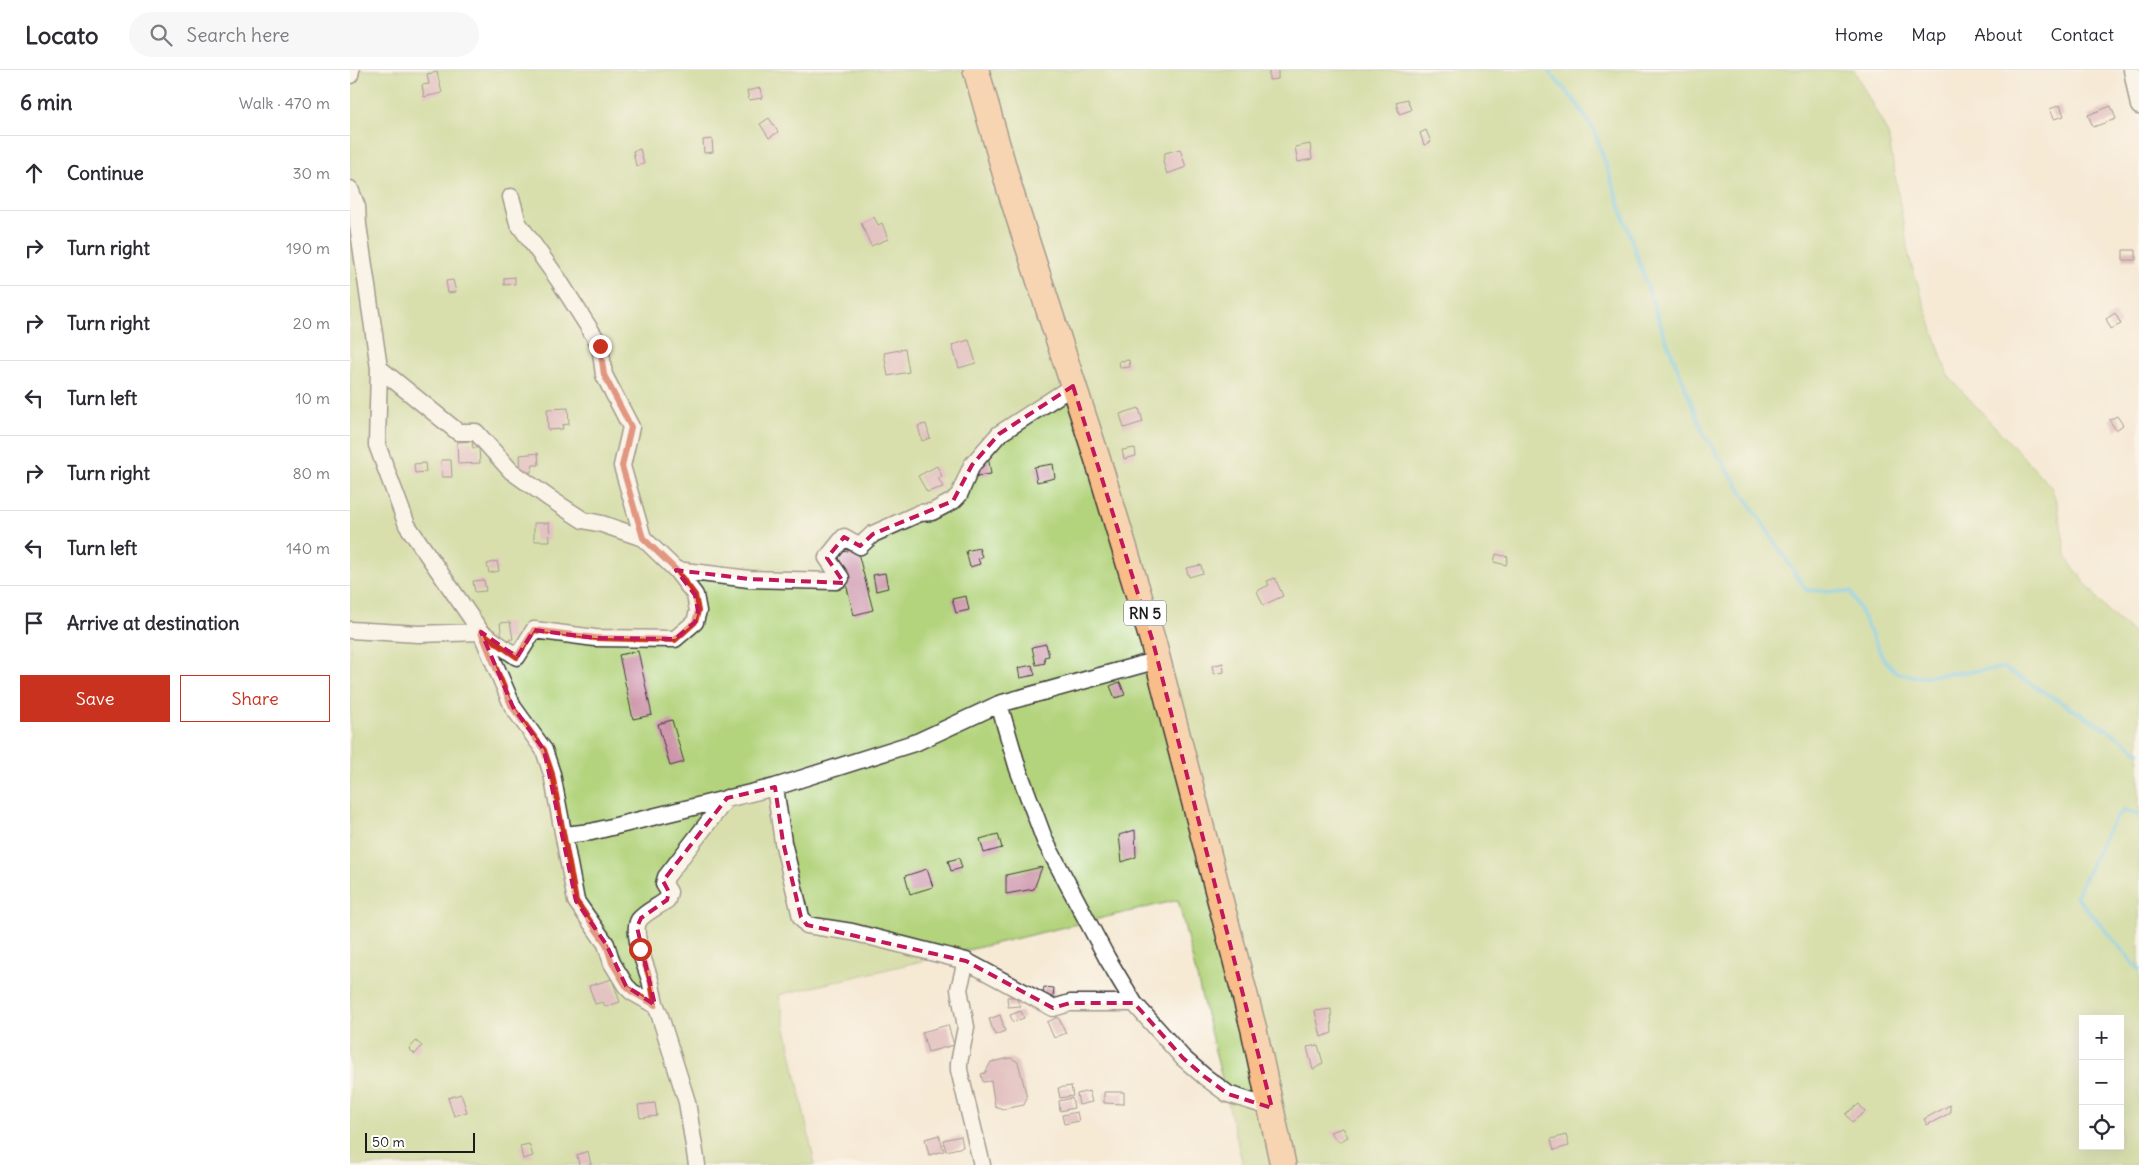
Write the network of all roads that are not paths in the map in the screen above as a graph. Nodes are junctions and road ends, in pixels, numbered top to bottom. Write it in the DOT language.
graph roads {
  1 [pos="351,70"];
  2 [pos="976,70"];
  3 [pos="2132,70"];
  4 [pos="350,75"];
  5 [pos="2139,106"];
  6 [pos="350,189"];
  7 [pos="510,197"];
  8 [pos="379,368"];
  9 [pos="1073,386"];
  10 [pos="643,538"];
  11 [pos="676,570"];
  12 [pos="350,630"];
  13 [pos="481,632"];
  14 [pos="1158,660"];
  15 [pos="999,704"];
  16 [pos="775,787"];
  17 [pos="727,798"];
  18 [pos="564,835"];
  19 [pos="966,962"];
  20 [pos="1134,1003"];
  21 [pos="655,1005"];
  22 [pos="1272,1108"];
  23 [pos="697,1165"];
  24 [pos="982,1165"];
  25 [pos="1283,1165"];
  1 -- 4 [label="street"];
  2 -- 9 [label="main road, RN 5"];
  3 -- 5 [label="street"];
  6 -- 8 [label="street"];
  7 -- 10 [label="street"];
  8 -- 10 [label="street"];
  8 -- 13 [label="street"];
  9 -- 11 [label="street"];
  9 -- 14 [label="main road, RN 5"];
  10 -- 11 [label="street"];
  11 -- 13 [label="street"];
  12 -- 13 [label="street"];
  13 -- 18 [label="street"];
  14 -- 15 [label="street"];
  14 -- 22 [label="main road, RN 5"];
  15 -- 16 [label="street"];
  15 -- 20 [label="street"];
  16 -- 17 [label="street"];
  16 -- 19 [label="street"];
  17 -- 18 [label="street"];
  17 -- 21 [label="street"];
  18 -- 21 [label="street"];
  19 -- 20 [label="street"];
  19 -- 24 [label="street"];
  20 -- 22 [label="street"];
  21 -- 23 [label="street"];
  22 -- 25 [label="main road, RN 5"];
}
